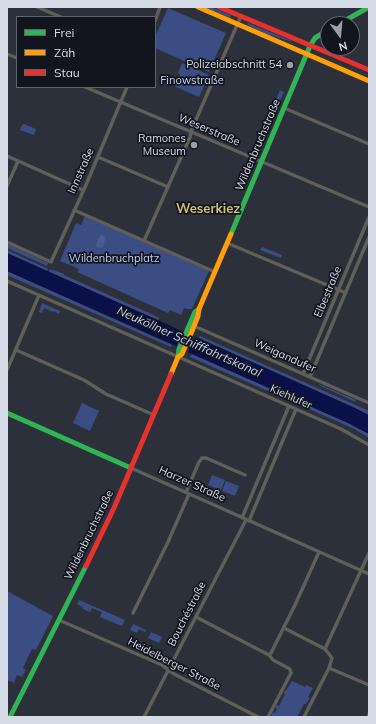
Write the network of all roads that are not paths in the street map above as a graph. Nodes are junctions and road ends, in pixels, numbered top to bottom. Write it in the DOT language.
graph roads {
  1 [pos="36,7"];
  2 [pos="160,7"];
  3 [pos="198,7"];
  4 [pos="219,7"];
  5 [pos="369,7"];
  6 [pos="227,9"];
  7 [pos="58,16"];
  8 [pos="241,16"];
  9 [pos="354,16"];
  10 [pos="156,18"];
  11 [pos="238,24"];
  12 [pos="320,35"];
  13 [pos="310,46"];
  14 [pos="307,54"];
  15 [pos="369,70"];
  16 [pos="369,81"];
  17 [pos="87,88"];
  18 [pos="127,88"];
  19 [pos="121,102"];
  20 [pos="284,108"];
  21 [pos="191,132"];
  22 [pos="369,144"];
  23 [pos="7,156"];
  24 [pos="98,157"];
  25 [pos="18,161"];
  26 [pos="261,162"];
  27 [pos="7,186"];
  28 [pos="168,187"];
  29 [pos="83,190"];
  30 [pos="369,207"];
  31 [pos="74,210"];
  32 [pos="369,217"];
  33 [pos="369,237"];
  34 [pos="144,241"];
  35 [pos="7,242"];
  36 [pos="227,243"];
  37 [pos="215,272"];
  38 [pos="7,281"];
  39 [pos="338,290"];
  40 [pos="346,292"];
  41 [pos="38,295"];
  42 [pos="199,309"];
  43 [pos="194,326"];
  44 [pos="188,334"];
  45 [pos="16,350"];
  46 [pos="178,357"];
  47 [pos="7,370"];
  48 [pos="303,374"];
  49 [pos="310,377"];
  50 [pos="369,403"];
  51 [pos="289,406"];
  52 [pos="296,409"];
  53 [pos="7,413"];
  54 [pos="154,415"];
  55 [pos="369,445"];
  56 [pos="131,468"];
  57 [pos="245,475"];
  58 [pos="187,493"];
  59 [pos="246,520"];
  60 [pos="319,552"];
  61 [pos="369,554"];
  62 [pos="362,571"];
  63 [pos="369,574"];
  64 [pos="134,613"];
  65 [pos="196,617"];
  66 [pos="59,620"];
  67 [pos="284,628"];
  68 [pos="325,649"];
  69 [pos="269,655"];
  70 [pos="329,668"];
  71 [pos="168,670"];
  72 [pos="369,685"];
  73 [pos="369,714"];
  74 [pos="10,717"];
  75 [pos="144,717"];
  76 [pos="258,717"];
  77 [pos="268,717"];
  78 [pos="304,717"];
  79 [pos="368,717"];
  1 -- 7 [label="street"];
  2 -- 10 [label="street"];
  3 -- 11 [label="street"];
  4 -- 6 [label="street"];
  5 -- 9 [label="street"];
  6 -- 8 [label="street"];
  8 -- 11 [label="street"];
  8 -- 13 [label="street"];
  11 -- 14 [label="street"];
  11 -- 21 [label="street"];
  12 -- 13 [label="street"];
  13 -- 14 [label="street, Wildenbruchstraße"];
  13 -- 15 [label="street"];
  14 -- 16 [label="street"];
  14 -- 20 [label="street, Wildenbruchstraße"];
  17 -- 19 [label="street, Weserstraße"];
  18 -- 19 [label="street, Innstraße"];
  19 -- 21 [label="street, Weserstraße"];
  19 -- 24 [label="street, Innstraße"];
  20 -- 22 [label="street"];
  20 -- 26 [label="street, Wildenbruchstraße"];
  21 -- 26 [label="street, Weserstraße"];
  21 -- 28 [label="street"];
  23 -- 25 [label="street"];
  24 -- 28 [label="street"];
  24 -- 29 [label="street, Innstraße"];
  25 -- 27 [label="street"];
  25 -- 29 [label="street"];
  26 -- 30 [label="street, Weserstraße"];
  26 -- 36 [label="street, Wildenbruchstraße"];
  28 -- 34 [label="street"];
  29 -- 31 [label="street, Innstraße"];
  31 -- 34 [label="street"];
  31 -- 35 [label="street, Innstraße"];
  32 -- 39 [label="street, Elbestraße"];
  33 -- 40 [label="street, Elbestraße"];
  34 -- 37 [label="street"];
  36 -- 37 [label="street, Wildenbruchstraße"];
  36 -- 39 [label="street"];
  37 -- 42 [label="street, Wildenbruchstraße"];
  38 -- 41 [label="street, Kiehlufer"];
  39 -- 40 [label="street"];
  39 -- 48 [label="street, Elbestraße"];
  40 -- 49 [label="street, Elbestraße"];
  41 -- 45 [label="street"];
  41 -- 46 [label="street, Kiehlufer"];
  42 -- 43 [label="street, Wildenbruchstraße"];
  42 -- 44 [label="street, Wildenbruchstraße"];
  43 -- 44 [label="street, Wildenbruchstraße"];
  43 -- 48 [label="street, Weigandufer"];
  44 -- 46 [label="street, Wildenbruchstraße"];
  45 -- 47 [label="street"];
  45 -- 54 [label="street"];
  46 -- 51 [label="street, Kiehlufer"];
  46 -- 54 [label="street, Wildenbruchstraße"];
  48 -- 49 [label="street, Weigandufer"];
  49 -- 50 [label="street, Weigandufer"];
  51 -- 52 [label="street, Kiehlufer"];
  51 -- 59 [label="street, Bouchéstraße"];
  52 -- 55 [label="street, Kiehlufer"];
  52 -- 59 [label="street, Bouchéstraße"];
  53 -- 56 [label="street, Harzer Straße"];
  54 -- 56 [label="street, Wildenbruchstraße"];
  56 -- 58 [label="street, Harzer Straße"];
  56 -- 66 [label="street, Wildenbruchstraße"];
  57 -- 58 [label="street"];
  58 -- 59 [label="street, Harzer Straße"];
  58 -- 64 [label="street"];
  59 -- 60 [label="street, Harzer Straße"];
  59 -- 65 [label="street, Bouchéstraße"];
  60 -- 62 [label="street, Harzer Straße"];
  60 -- 67 [label="street"];
  61 -- 62 [label="street"];
  62 -- 63 [label="street, Harzer Straße"];
  62 -- 68 [label="street"];
  65 -- 69 [label="street"];
  65 -- 71 [label="street, Bouchéstraße"];
  66 -- 71 [label="street, Heidelberger Straße"];
  66 -- 74 [label="street, Wildenbruchstraße"];
  67 -- 68 [label="street"];
  67 -- 69 [label="street"];
  68 -- 70 [label="street"];
  69 -- 77 [label="street"];
  70 -- 72 [label="street"];
  70 -- 78 [label="street"];
  71 -- 75 [label="street, Bouchéstraße"];
  71 -- 76 [label="street, Heidelberger Straße"];
  73 -- 79 [label="street"];
}
